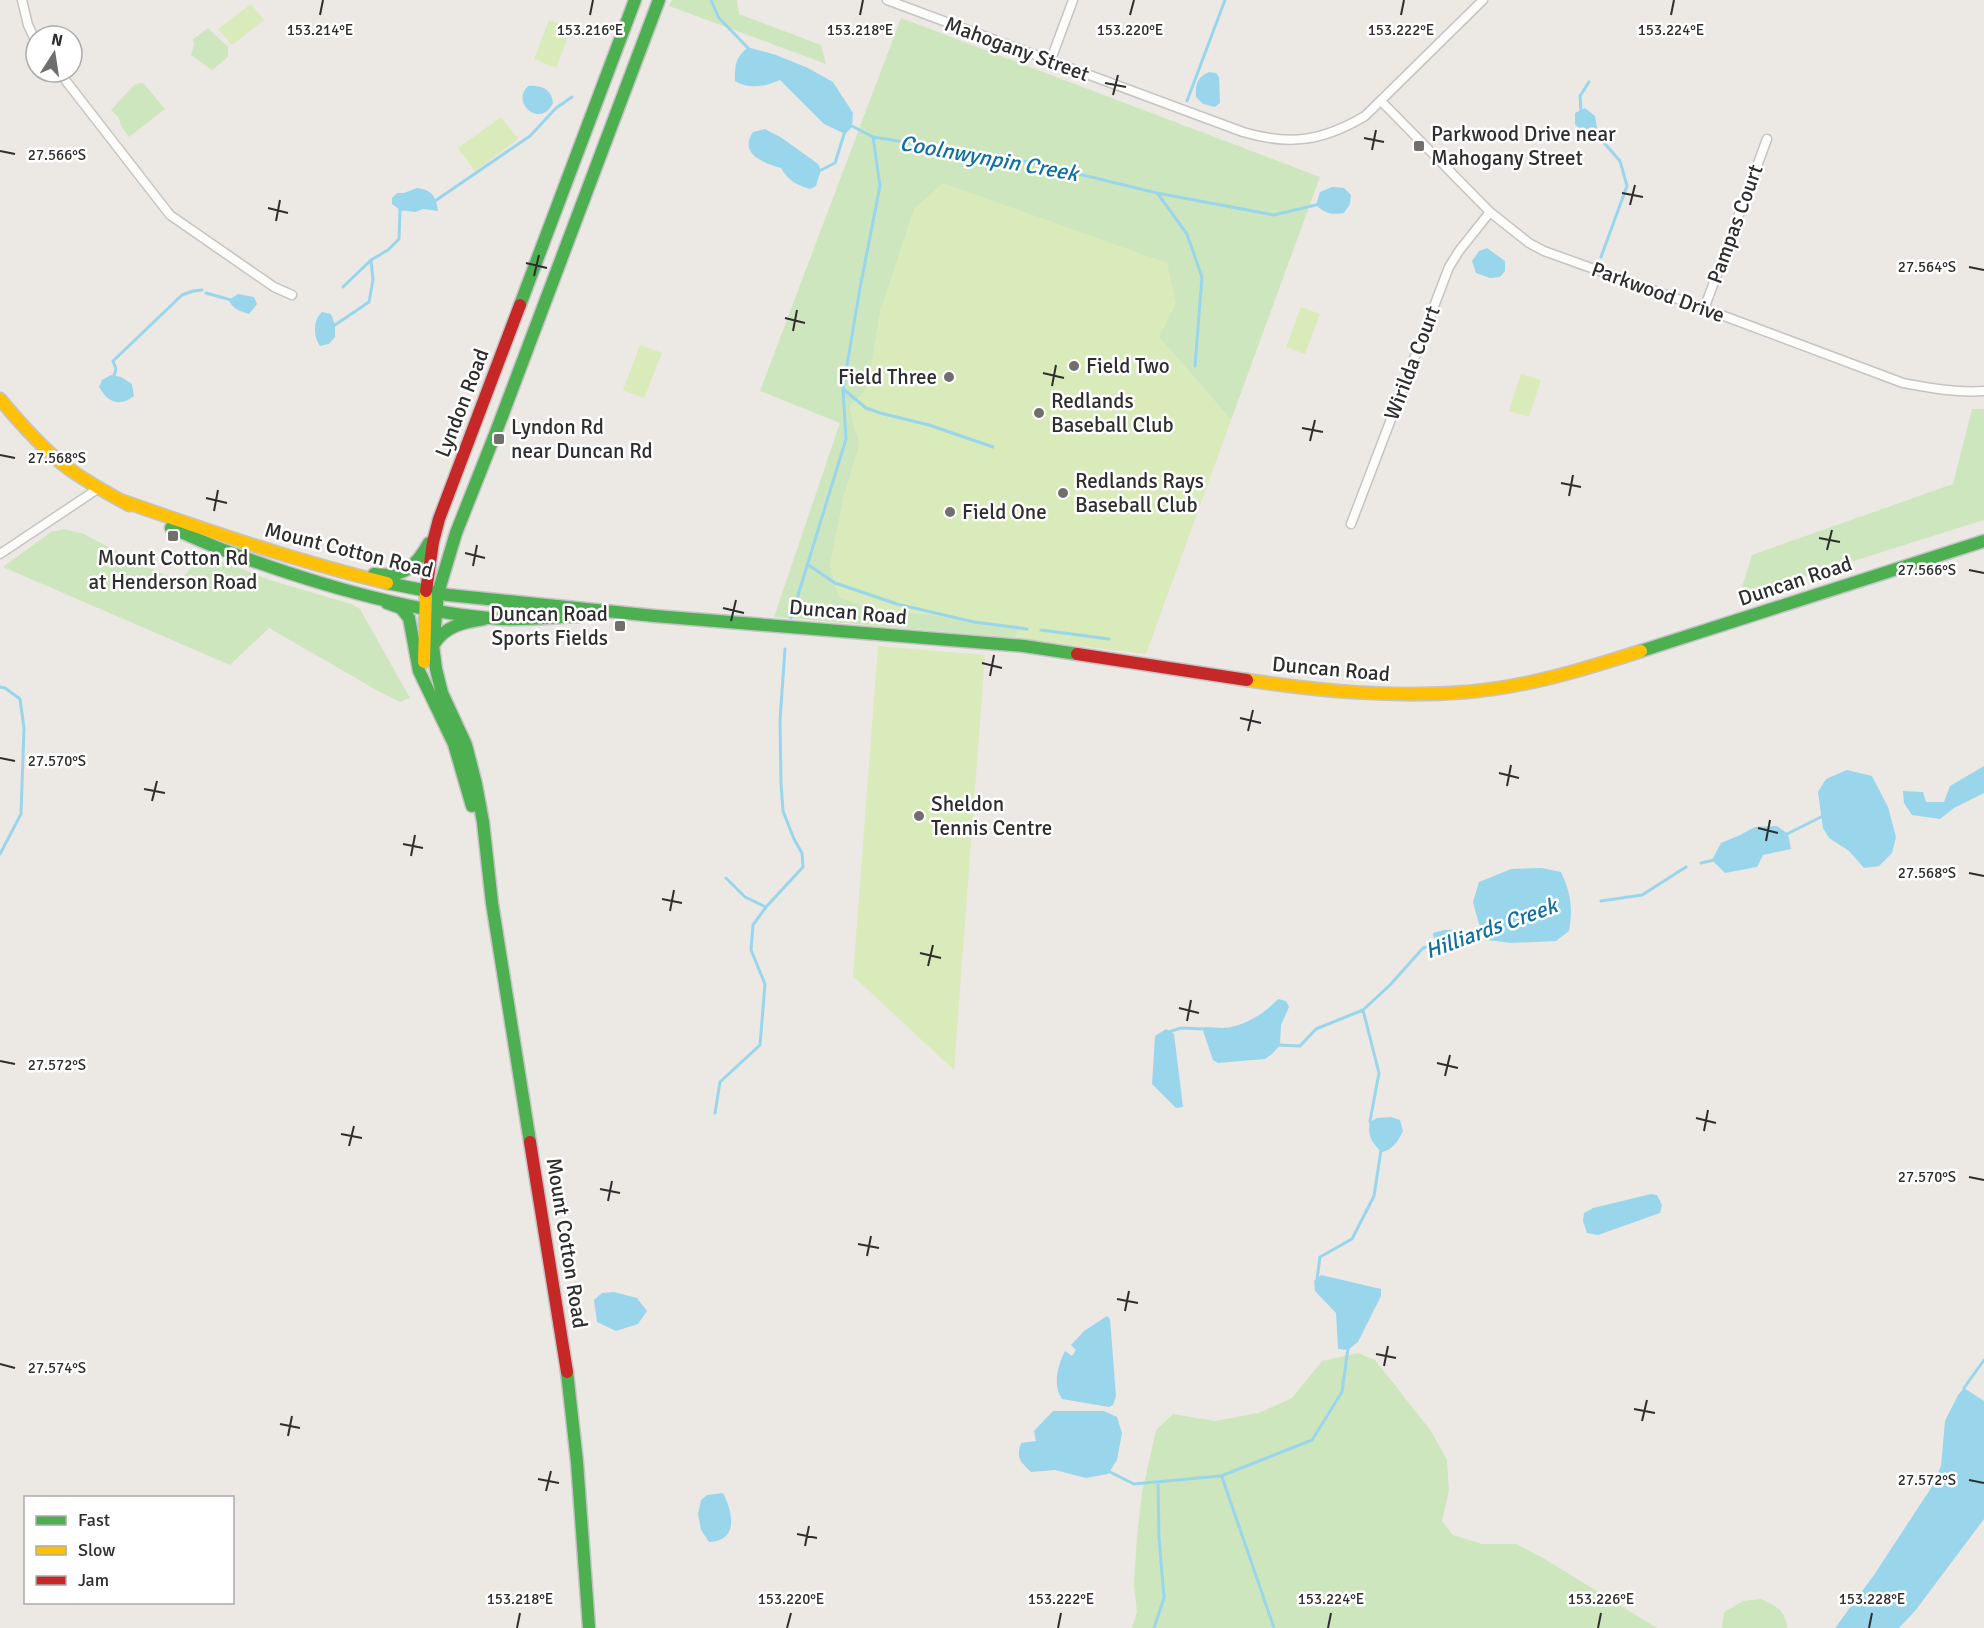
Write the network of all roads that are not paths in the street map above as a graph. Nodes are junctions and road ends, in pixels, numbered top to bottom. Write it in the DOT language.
graph roads {
  1 [pos="22,0"];
  2 [pos="635,0"];
  3 [pos="659,0"];
  4 [pos="887,0"];
  5 [pos="1073,0"];
  6 [pos="1483,0"];
  7 [pos="28,24"];
  8 [pos="1050,62"];
  9 [pos="67,84"];
  10 [pos="1381,101"];
  11 [pos="1767,139"];
  12 [pos="1490,212"];
  13 [pos="292,296"];
  14 [pos="1704,309"];
  15 [pos="1984,391"];
  16 [pos="0,399"];
  17 [pos="475,423"];
  18 [pos="496,432"];
  19 [pos="99,488"];
  20 [pos="120,500"];
  21 [pos="439,519"];
  22 [pos="1351,524"];
  23 [pos="1984,541"];
  24 [pos="223,550"];
  25 [pos="267,550"];
  26 [pos="0,554"];
  27 [pos="432,592"];
  28 [pos="430,609"];
  29 [pos="655,616"];
  30 [pos="495,618"];
  31 [pos="433,646"];
  32 [pos="478,829"];
  33 [pos="487,867"];
  34 [pos="589,1628"];
  1 -- 7 [label="street"];
  2 -- 17 [label="main road, Lyndon Road"];
  3 -- 18 [label="main road, Lyndon Road"];
  4 -- 8 [label="street, Mahogany Street"];
  5 -- 8 [label="street"];
  6 -- 10 [label="street, Mahogany Street"];
  8 -- 10 [label="street, Mahogany Street"];
  9 -- 13 [label="street"];
  10 -- 12 [label="street, Parkwood Drive"];
  11 -- 14 [label="street, Pampas Court"];
  12 -- 14 [label="street, Parkwood Drive"];
  12 -- 22 [label="street, Wirilda Court"];
  14 -- 15 [label="street, Parkwood Drive"];
  16 -- 19 [label="main road, Mount Cotton Road"];
  17 -- 18 [label="main road"];
  17 -- 21 [label="main road, Lyndon Road"];
  18 -- 27 [label="main road, Lyndon Road"];
  19 -- 20 [label="main road, Mount Cotton Road"];
  19 -- 26 [label="street"];
  20 -- 24 [label="main road, Mount Cotton Road"];
  20 -- 25 [label="main road, Mount Cotton Road"];
  21 -- 25 [label="main road"];
  21 -- 27 [label="main road, Lyndon Road"];
  23 -- 29 [label="main road, Duncan Road"];
  24 -- 28 [label="main road, Duncan Road"];
  24 -- 32 [label="main road, Mount Cotton Road"];
  25 -- 27 [label="main road, Mount Cotton Road"];
  27 -- 28 [label="main road, Mount Cotton Road"];
  27 -- 29 [label="main road, Duncan Road"];
  28 -- 30 [label="main road, Duncan Road"];
  28 -- 31 [label="main road, Mount Cotton Road"];
  28 -- 32 [label="main road"];
  29 -- 30 [label="main road, Duncan Road"];
  30 -- 31 [label="main road"];
  31 -- 33 [label="main road, Mount Cotton Road"];
  32 -- 33 [label="main road, Mount Cotton Road"];
  33 -- 34 [label="main road, Mount Cotton Road"];
}
